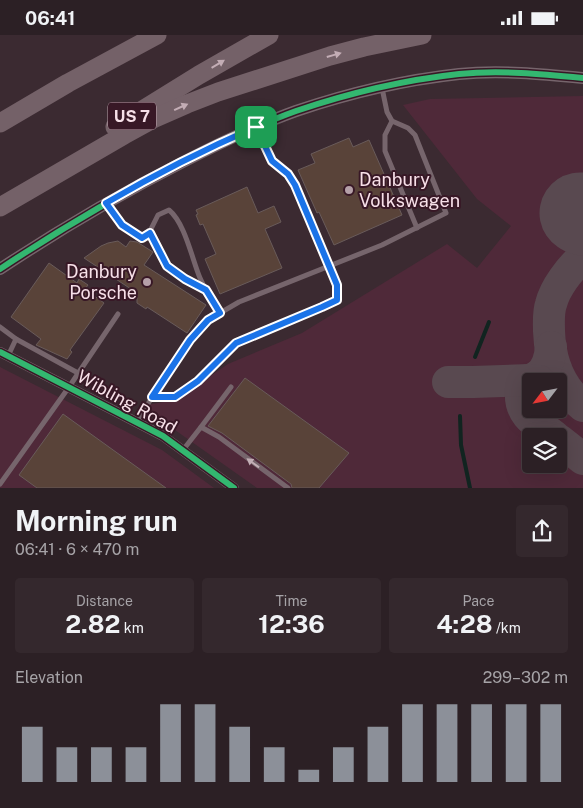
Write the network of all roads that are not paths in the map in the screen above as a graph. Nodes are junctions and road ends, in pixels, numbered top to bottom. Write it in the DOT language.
graph roads {
  1 [pos="132,35"];
  2 [pos="156,35"];
  3 [pos="269,35"];
  4 [pos="422,35"];
  5 [pos="583,79"];
  6 [pos="382,87"];
  7 [pos="392,121"];
  8 [pos="0,123"];
  9 [pos="256,127"];
  10 [pos="106,203"];
  11 [pos="0,205"];
  12 [pos="417,228"];
  13 [pos="150,233"];
  14 [pos="329,265"];
  15 [pos="0,269"];
  16 [pos="206,290"];
  17 [pos="220,313"];
  18 [pos="118,314"];
  19 [pos="0,327"];
  20 [pos="16,339"];
  21 [pos="4,354"];
  22 [pos="78,373"];
  23 [pos="69,387"];
  24 [pos="231,387"];
  25 [pos="152,397"];
  26 [pos="136,421"];
  27 [pos="201,427"];
  28 [pos="183,450"];
  29 [pos="0,483"];
  30 [pos="234,488"];
  31 [pos="288,488"];
  1 -- 8 [label="highway"];
  2 -- 8 [label="highway"];
  11 -- 3 [label="highway, US 7, one-way"];
  11 -- 4 [label="highway, one-way"];
  5 -- 6 [label="street"];
  6 -- 7 [label="lane"];
  6 -- 9 [label="street"];
  7 -- 12 [label="lane"];
  7 -- 12 [label="lane"];
  9 -- 10 [label="street"];
  9 -- 14 [label="lane"];
  10 -- 13 [label="lane"];
  10 -- 15 [label="street"];
  12 -- 14 [label="lane"];
  13 -- 16 [label="lane"];
  13 -- 16 [label="lane"];
  14 -- 17 [label="lane"];
  14 -- 25 [label="lane"];
  16 -- 17 [label="lane"];
  17 -- 25 [label="lane"];
  18 -- 22 [label="lane"];
  19 -- 20 [label="lane"];
  20 -- 21 [label="lane"];
  20 -- 22 [label="lane"];
  21 -- 23 [label="street, Wibling Road"];
  22 -- 23 [label="lane"];
  23 -- 26 [label="street, Wibling Road"];
  23 -- 29 [label="lane"];
  24 -- 27 [label="lane"];
  25 -- 26 [label="lane"];
  26 -- 28 [label="street, Wibling Road"];
  27 -- 28 [label="lane"];
  31 -- 27 [label="lane, one-way"];
  28 -- 30 [label="street, Wibling Road"];
}
